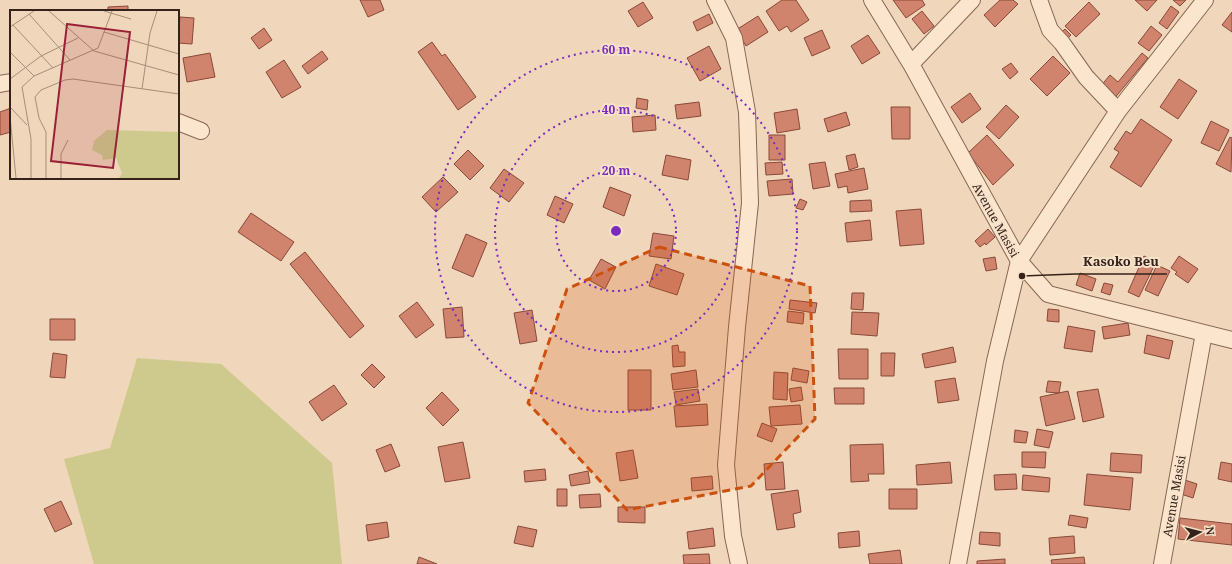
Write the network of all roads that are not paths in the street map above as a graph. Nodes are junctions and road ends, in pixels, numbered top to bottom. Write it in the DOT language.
graph roads {
  1 [pos="714,0"];
  2 [pos="872,0"];
  3 [pos="972,0"];
  4 [pos="1039,0"];
  5 [pos="1205,0"];
  6 [pos="911,64"];
  7 [pos="10,82"];
  8 [pos="0,84"];
  9 [pos="1118,112"];
  10 [pos="179,122"];
  11 [pos="201,132"];
  12 [pos="1019,261"];
  13 [pos="1204,333"];
  14 [pos="1232,340"];
  15 [pos="739,564"];
  16 [pos="958,564"];
  17 [pos="1162,564"];
  1 -- 15 [label="street"];
  2 -- 6 [label="street, Avenue Masisi"];
  3 -- 6 [label="street"];
  4 -- 9 [label="street"];
  5 -- 9 [label="street"];
  6 -- 12 [label="street, Avenue Masisi"];
  7 -- 8 [label="street"];
  9 -- 12 [label="street"];
  10 -- 11 [label="street"];
  12 -- 13 [label="street, Avenue Masisi"];
  12 -- 16 [label="street"];
  13 -- 14 [label="street, Avenue Masisi"];
  13 -- 17 [label="street, Avenue Masisi"];
}
